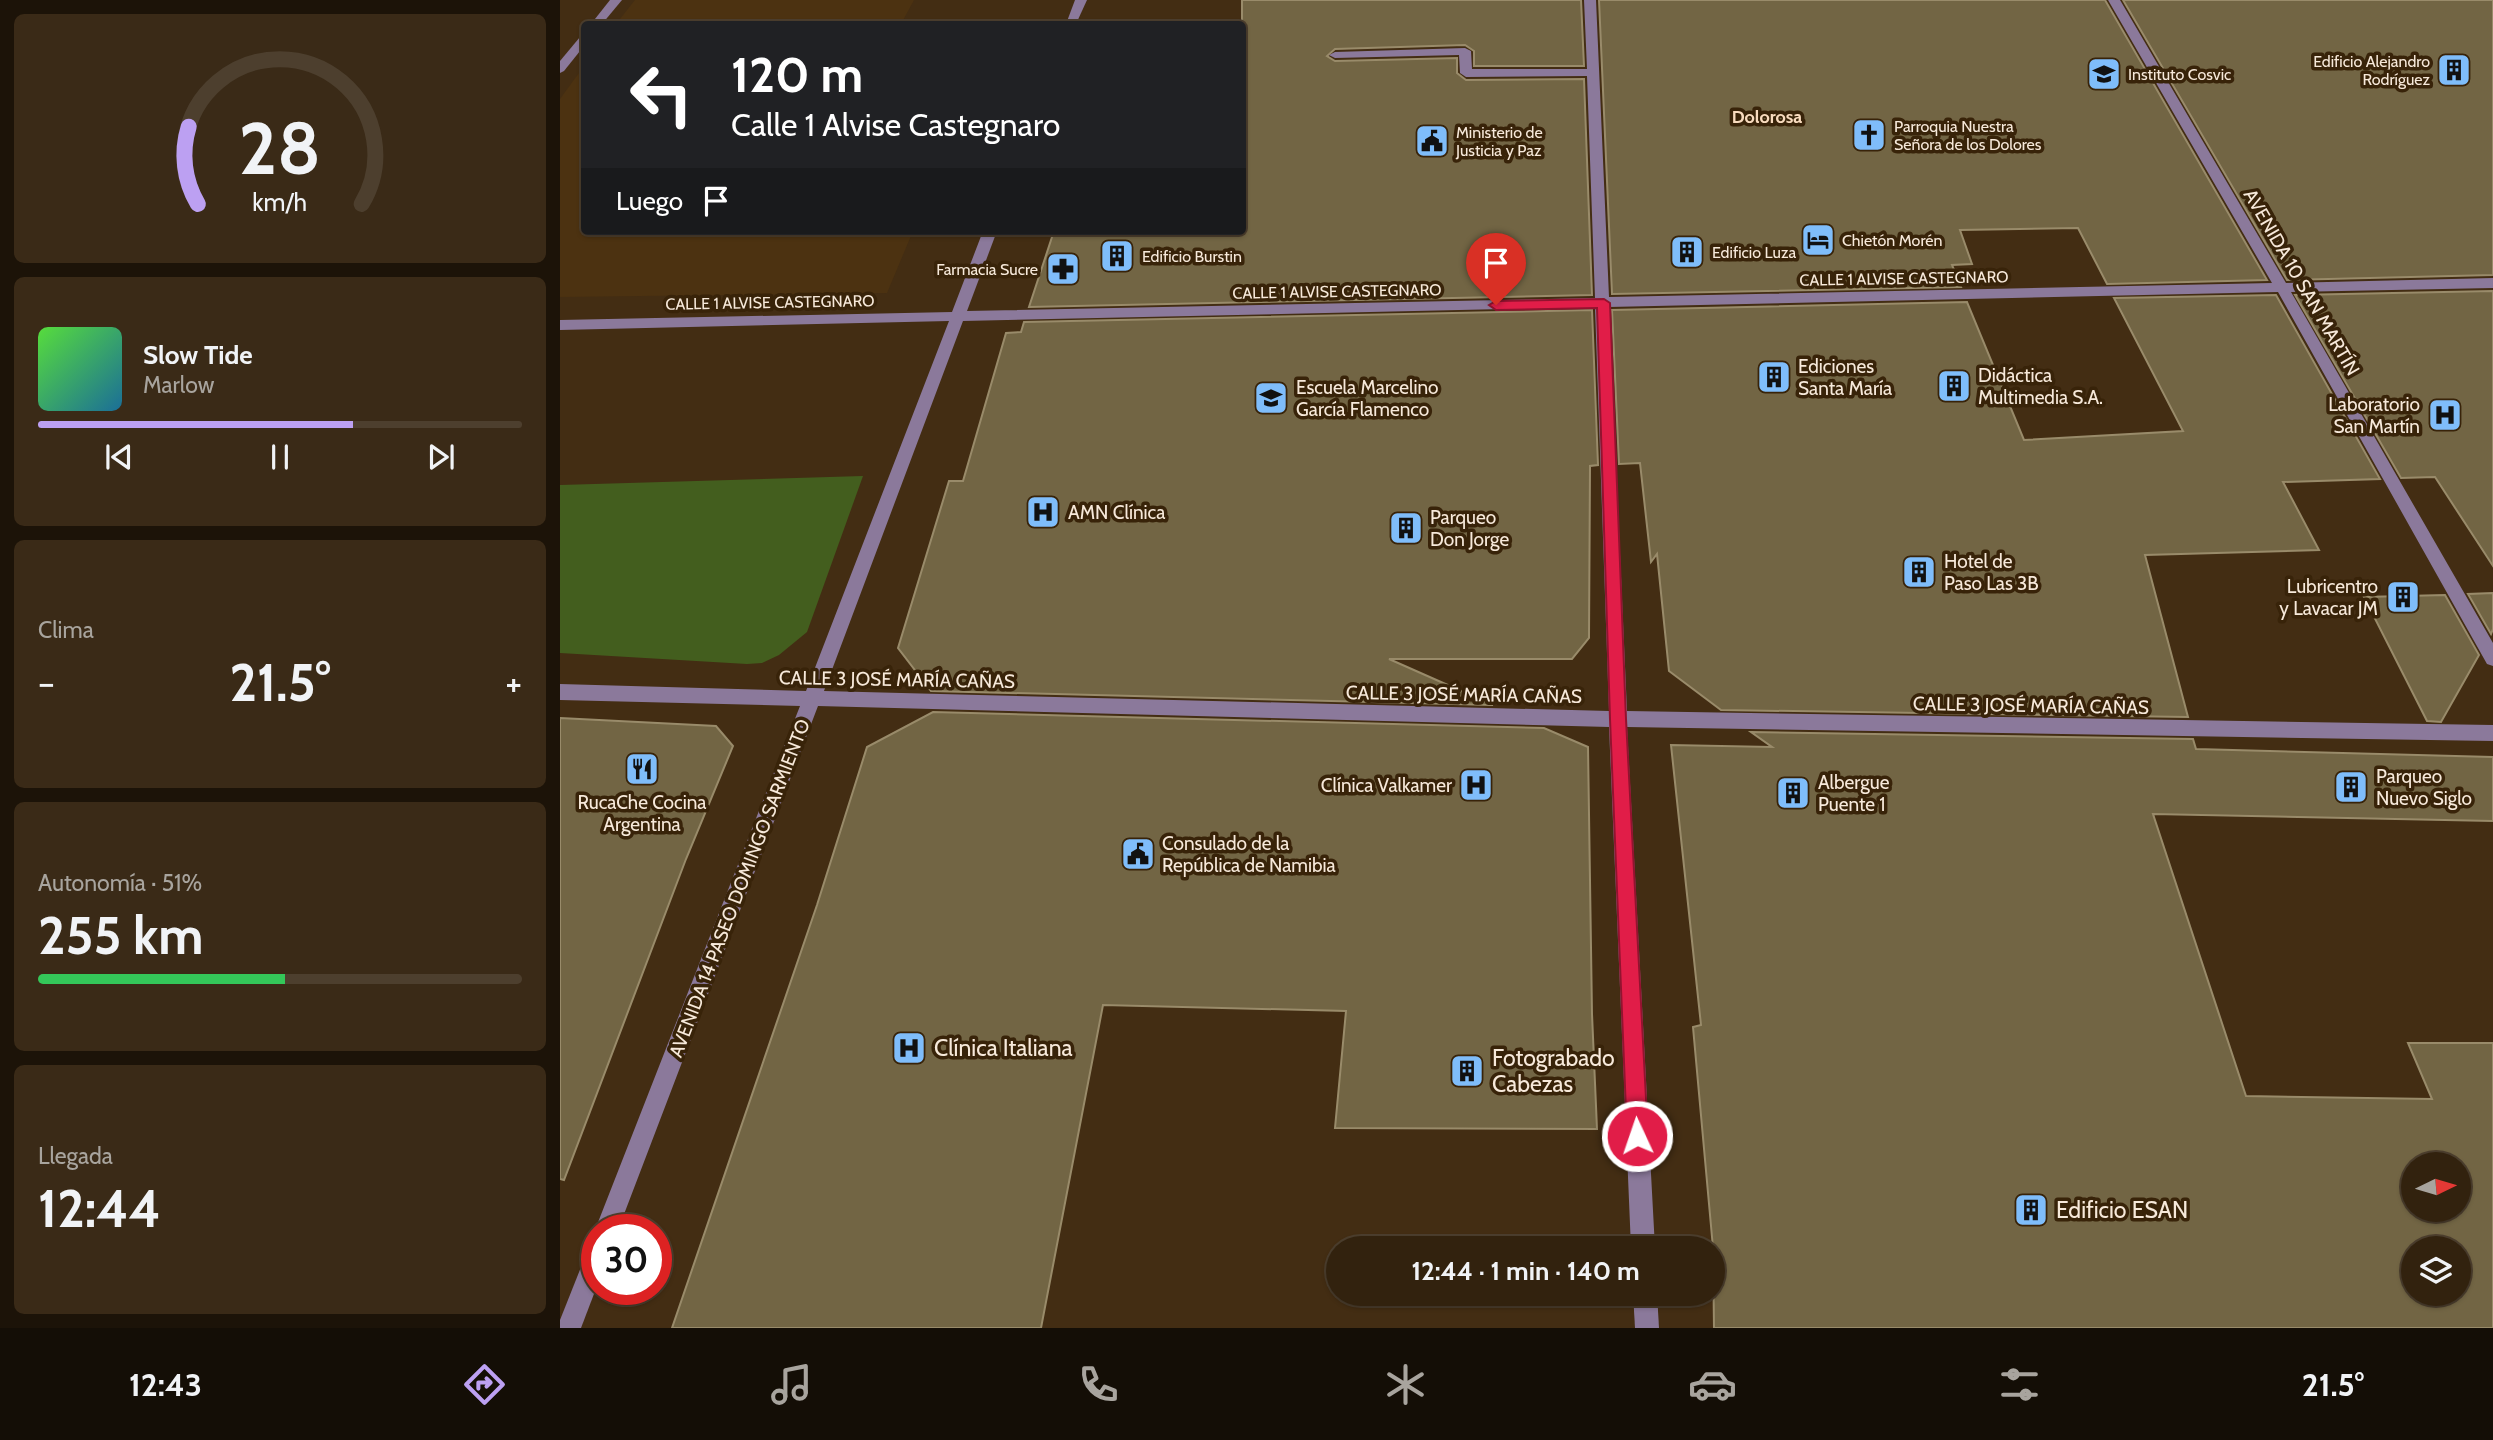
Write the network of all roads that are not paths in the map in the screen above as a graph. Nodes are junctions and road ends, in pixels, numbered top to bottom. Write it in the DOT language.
graph roads {
  1 [pos="615,0"];
  2 [pos="1081,0"];
  3 [pos="1590,0"];
  4 [pos="2114,0"];
  5 [pos="598,21"];
  6 [pos="1072,21"];
  7 [pos="581,43"];
  8 [pos="1335,55"];
  9 [pos="560,69"];
  10 [pos="1593,72"];
  11 [pos="988,235"];
  12 [pos="2493,283"];
  13 [pos="2281,286"];
  14 [pos="1604,303"];
  15 [pos="956,315"];
  16 [pos="560,325"];
  17 [pos="2493,659"];
  18 [pos="560,692"];
  19 [pos="813,698"];
  20 [pos="1618,719"];
  21 [pos="2493,733"];
  22 [pos="613,1214"];
  23 [pos="1642,1236"];
  24 [pos="581,1297"];
  25 [pos="1646,1306"];
  26 [pos="569,1328"];
  27 [pos="1647,1328"];
  1 -- 5 [label="street"];
  2 -- 6 [label="street"];
  3 -- 10 [label="street"];
  4 -- 13 [label="street, AVENIDA 10 SAN MARTÍN"];
  7 -- 9 [label="street"];
  8 -- 10 [label="street"];
  10 -- 14 [label="street"];
  11 -- 15 [label="street, AVENIDA 14 PASEO DOMINGO SARMIENTO"];
  12 -- 13 [label="street, CALLE 1 ALVISE CASTEGNARO"];
  13 -- 14 [label="street, CALLE 1 ALVISE CASTEGNARO"];
  13 -- 17 [label="street, AVENIDA 10 SAN MARTÍN"];
  14 -- 15 [label="street, CALLE 1 ALVISE CASTEGNARO"];
  14 -- 20 [label="street"];
  15 -- 16 [label="street, CALLE 1 ALVISE CASTEGNARO"];
  15 -- 19 [label="street, AVENIDA 14 PASEO DOMINGO SARMIENTO"];
  18 -- 19 [label="street, CALLE 3 JOSÉ MARÍA CAÑAS"];
  19 -- 20 [label="street, CALLE 3 JOSÉ MARÍA CAÑAS"];
  19 -- 22 [label="street, AVENIDA 14 PASEO DOMINGO SARMIENTO"];
  20 -- 21 [label="street, CALLE 3 JOSÉ MARÍA CAÑAS"];
  20 -- 23 [label="street"];
  24 -- 26 [label="street"];
  25 -- 27 [label="street"];
}
